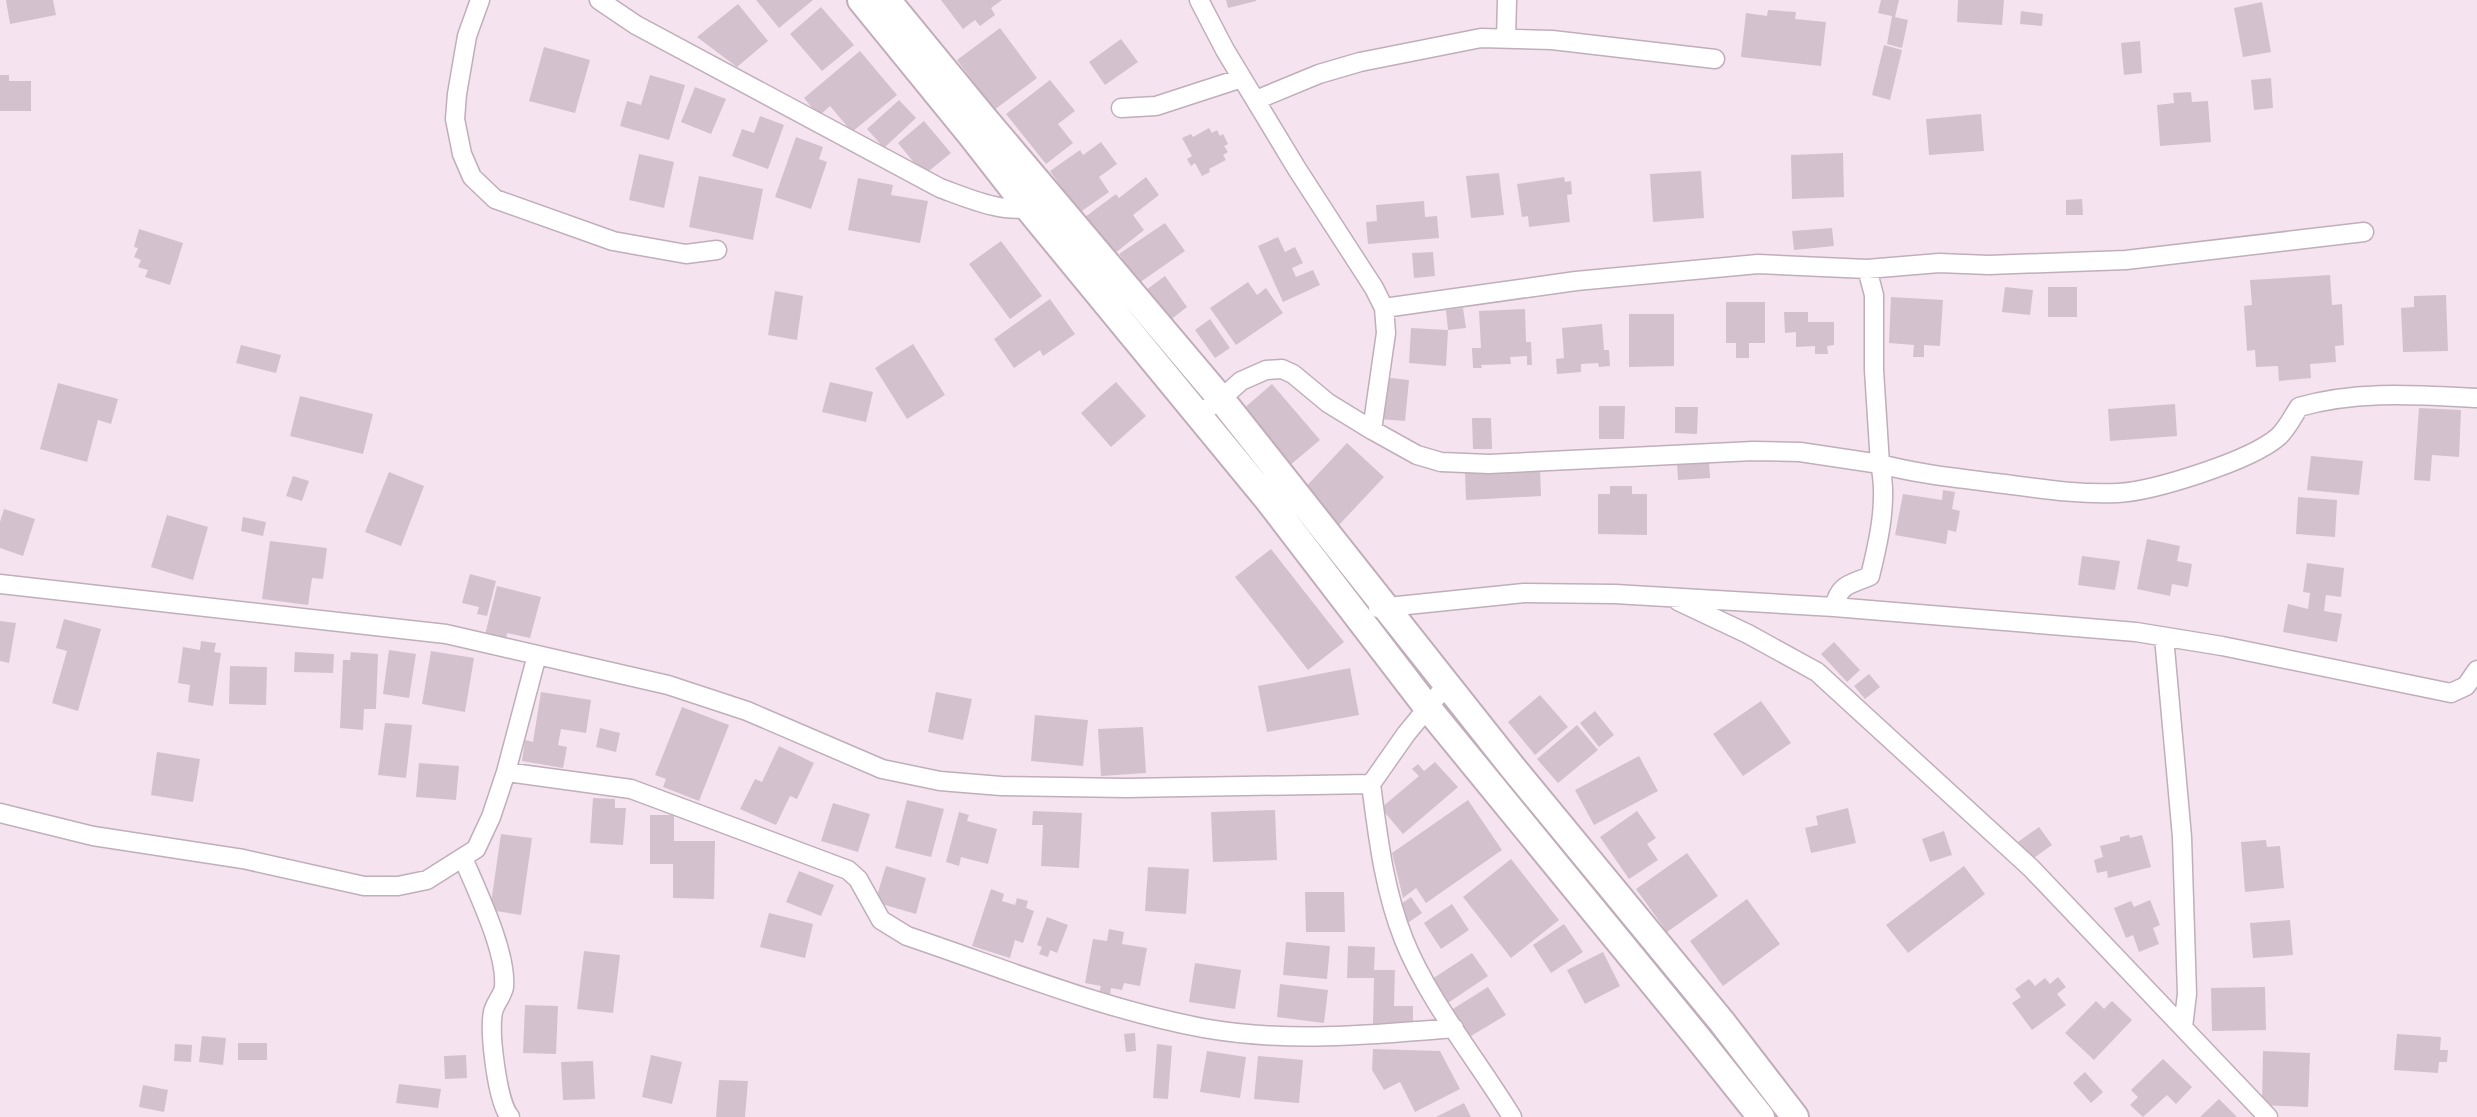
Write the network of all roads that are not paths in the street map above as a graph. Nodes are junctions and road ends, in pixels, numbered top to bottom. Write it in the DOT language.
graph roads {
  1 [pos="480,0"];
  2 [pos="599,0"];
  3 [pos="861,0"];
  4 [pos="887,0"];
  5 [pos="1199,0"];
  6 [pos="1507,0"];
  7 [pos="1506,38"];
  8 [pos="1715,60"];
  9 [pos="1242,78"];
  10 [pos="1256,100"];
  11 [pos="1121,108"];
  12 [pos="1052,200"];
  13 [pos="1028,208"];
  14 [pos="2364,232"];
  15 [pos="717,250"];
  16 [pos="1867,269"];
  17 [pos="1384,308"];
  18 [pos="2477,398"];
  19 [pos="1222,399"];
  20 [pos="1198,415"];
  21 [pos="1372,430"];
  22 [pos="1881,464"];
  23 [pos="0,584"];
  24 [pos="1669,596"];
  25 [pos="1385,607"];
  26 [pos="1834,607"];
  27 [pos="1354,612"];
  28 [pos="2164,637"];
  29 [pos="537,655"];
  30 [pos="2477,670"];
  31 [pos="1448,683"];
  32 [pos="1427,708"];
  33 [pos="506,772"];
  34 [pos="1371,784"];
  35 [pos="0,813"];
  36 [pos="1581,852"];
  37 [pos="463,858"];
  38 [pos="1560,870"];
  39 [pos="1722,1022"];
  40 [pos="2183,1027"];
  41 [pos="1454,1028"];
  42 [pos="1698,1038"];
  43 [pos="510,1117"];
  44 [pos="1513,1117"];
  45 [pos="1761,1117"];
  46 [pos="1796,1117"];
  47 [pos="2268,1117"];
  1 -- 15 [label="street"];
  2 -- 13 [label="street"];
  3 -- 13 [label="main road"];
  4 -- 12 [label="main road"];
  5 -- 9 [label="street"];
  6 -- 7 [label="street"];
  7 -- 8 [label="street"];
  7 -- 10 [label="street"];
  9 -- 10 [label="street"];
  9 -- 11 [label="street"];
  10 -- 17 [label="street"];
  12 -- 13 [label="street"];
  12 -- 19 [label="main road"];
  13 -- 20 [label="main road"];
  14 -- 16 [label="street"];
  16 -- 17 [label="street"];
  16 -- 22 [label="street"];
  17 -- 21 [label="street"];
  18 -- 22 [label="street"];
  19 -- 20 [label="street"];
  19 -- 21 [label="street"];
  19 -- 25 [label="main road"];
  20 -- 27 [label="main road"];
  21 -- 22 [label="street"];
  22 -- 26 [label="street"];
  23 -- 29 [label="street"];
  24 -- 25 [label="street"];
  24 -- 26 [label="street"];
  24 -- 40 [label="street"];
  25 -- 27 [label="street"];
  25 -- 31 [label="main road"];
  26 -- 28 [label="street"];
  27 -- 32 [label="main road"];
  28 -- 30 [label="street"];
  28 -- 40 [label="street"];
  29 -- 33 [label="street"];
  29 -- 34 [label="street"];
  31 -- 32 [label="street"];
  31 -- 36 [label="main road"];
  32 -- 34 [label="street"];
  32 -- 38 [label="main road"];
  33 -- 37 [label="street"];
  33 -- 41 [label="street"];
  34 -- 41 [label="street"];
  35 -- 37 [label="street"];
  36 -- 38 [label="main road"];
  36 -- 39 [label="main road"];
  37 -- 43 [label="street"];
  38 -- 42 [label="main road"];
  39 -- 42 [label="main road"];
  39 -- 46 [label="main road"];
  40 -- 47 [label="street"];
  41 -- 44 [label="street"];
  42 -- 45 [label="main road"];
}
